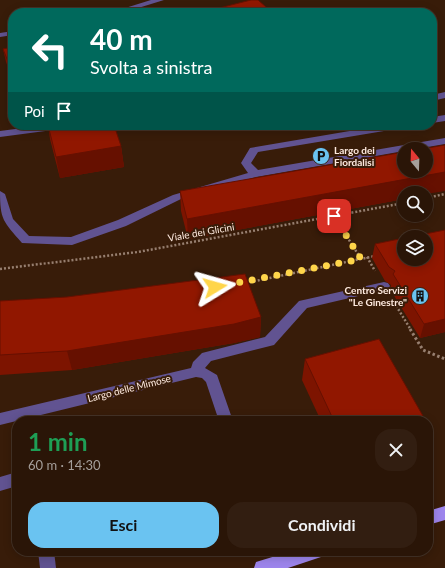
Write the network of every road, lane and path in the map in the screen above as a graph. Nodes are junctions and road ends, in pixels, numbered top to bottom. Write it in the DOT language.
graph roads {
  1 [pos="160,0"];
  2 [pos="131,8"];
  3 [pos="30,130"];
  4 [pos="372,130"];
  5 [pos="0,134"];
  6 [pos="445,141"];
  7 [pos="254,174"];
  8 [pos="0,194"];
  9 [pos="445,194"];
  10 [pos="433,197"];
  11 [pos="397,203"];
  12 [pos="334,216"];
  13 [pos="382,254"];
  14 [pos="367,257"];
  15 [pos="361,259"];
  16 [pos="0,269"];
  17 [pos="244,283"];
  18 [pos="384,286"];
  19 [pos="445,359"];
  20 [pos="196,372"];
  21 [pos="12,416"];
  22 [pos="13,416"];
  23 [pos="224,416"];
  24 [pos="0,419"];
  25 [pos="12,480"];
  26 [pos="0,484"];
  27 [pos="445,513"];
  28 [pos="433,517"];
  29 [pos="47,556"];
  30 [pos="302,556"];
  31 [pos="48,568"];
  32 [pos="262,568"];
  1 -- 2 [label="street"];
  3 -- 5 [label="street"];
  4 -- 7 [label="street"];
  6 -- 7 [label="street"];
  7 -- 8 [label="street"];
  9 -- 10 [label="path"];
  11 -- 12 [label="path, Viale dei Glicini"];
  12 -- 15 [label="path"];
  12 -- 16 [label="path, Viale dei Glicini"];
  13 -- 14 [label="path"];
  14 -- 15 [label="path"];
  14 -- 18 [label="path"];
  15 -- 17 [label="path"];
  18 -- 19 [label="path"];
  18 -- 20 [label="street"];
  20 -- 22 [label="street, Largo delle Mimose"];
  20 -- 23 [label="street"];
  21 -- 24 [label="street, Largo delle Mimose"];
  25 -- 26 [label="street"];
  27 -- 28 [label="main road"];
  29 -- 31 [label="street"];
  30 -- 32 [label="main road"];
}
